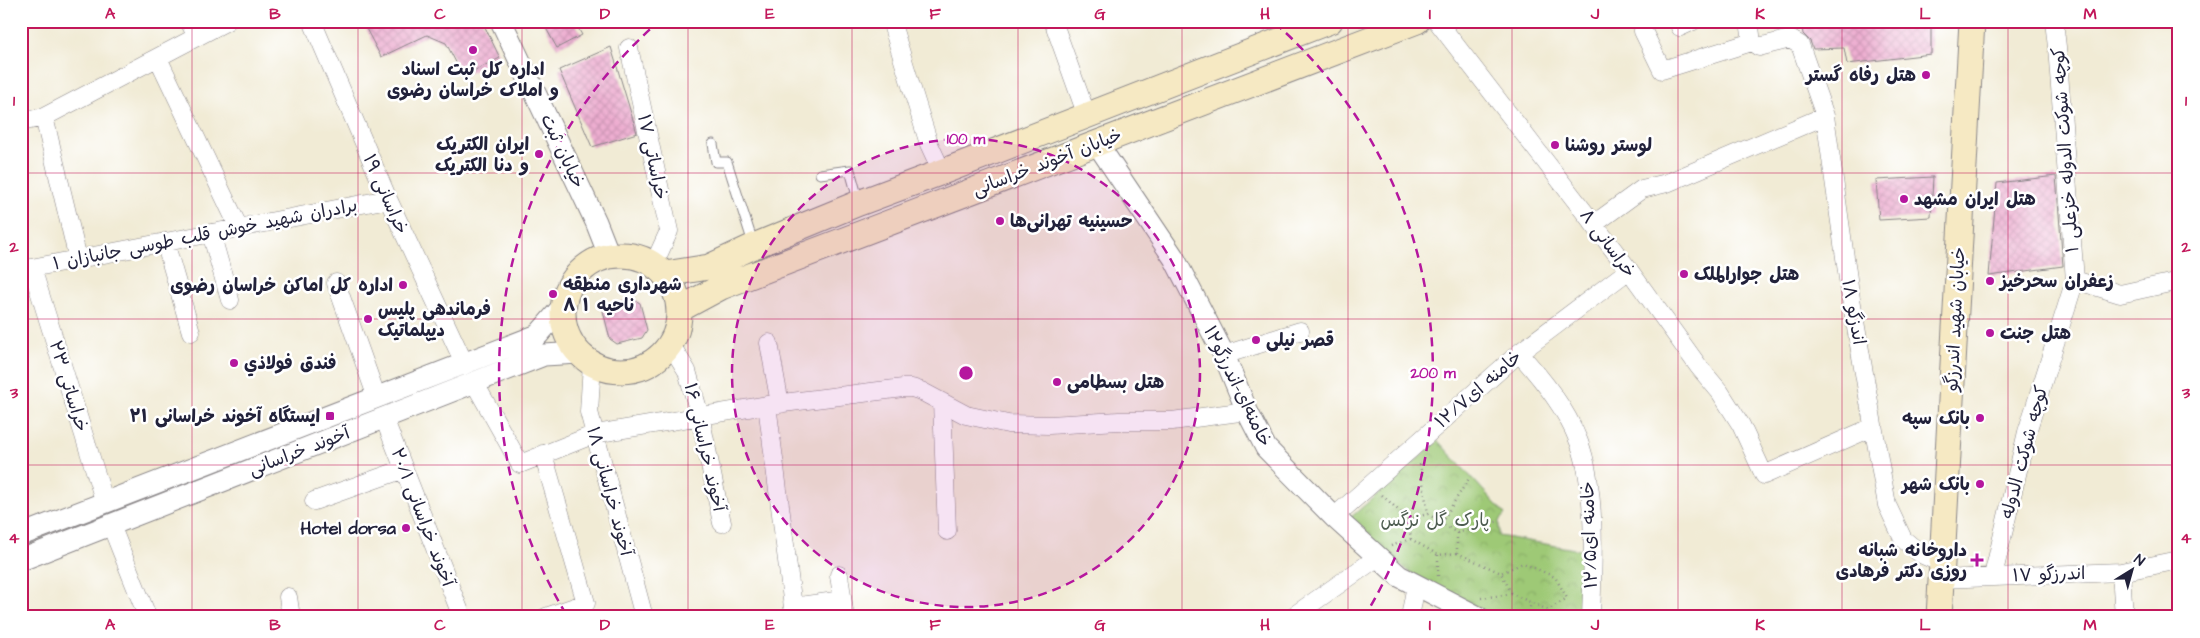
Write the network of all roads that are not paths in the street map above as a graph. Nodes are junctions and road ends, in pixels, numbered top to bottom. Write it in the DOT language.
graph roads {
  1 [pos="189,21"];
  2 [pos="227,21"];
  3 [pos="501,21"];
  4 [pos="891,21"];
  5 [pos="1053,21"];
  6 [pos="1330,21"];
  7 [pos="1417,21"];
  8 [pos="1437,21"];
  9 [pos="1748,21"];
  10 [pos="1972,21"];
  11 [pos="2054,21"];
  12 [pos="315,22"];
  13 [pos="1643,31"];
  14 [pos="198,37"];
  15 [pos="1752,42"];
  16 [pos="629,48"];
  17 [pos="158,58"];
  18 [pos="44,116"];
  19 [pos="1087,116"];
  20 [pos="1825,116"];
  21 [pos="21,122"];
  22 [pos="1096,142"];
  23 [pos="713,144"];
  24 [pos="942,172"];
  25 [pos="820,174"];
  26 [pos="388,199"];
  27 [pos="859,203"];
  28 [pos="1594,224"];
  29 [pos="239,228"];
  30 [pos="211,233"];
  31 [pos="165,242"];
  32 [pos="754,246"];
  33 [pos="609,255"];
  34 [pos="78,259"];
  35 [pos="27,269"];
  36 [pos="660,269"];
  37 [pos="1629,270"];
  38 [pos="2074,280"];
  39 [pos="2179,281"];
  40 [pos="336,283"];
  41 [pos="230,300"];
  42 [pos="563,306"];
  43 [pos="680,309"];
  44 [pos="1300,331"];
  45 [pos="191,332"];
  46 [pos="769,343"];
  47 [pos="671,345"];
  48 [pos="1519,353"];
  49 [pos="1224,355"];
  50 [pos="585,358"];
  51 [pos="470,373"];
  52 [pos="942,402"];
  53 [pos="774,404"];
  54 [pos="381,408"];
  55 [pos="1247,411"];
  56 [pos="700,416"];
  57 [pos="1873,427"];
  58 [pos="595,434"];
  59 [pos="543,454"];
  60 [pos="404,469"];
  61 [pos="314,501"];
  62 [pos="105,503"];
  63 [pos="1334,517"];
  64 [pos="722,523"];
  65 [pos="111,525"];
  66 [pos="947,531"];
  67 [pos="21,535"];
  68 [pos="1378,557"];
  69 [pos="21,560"];
  70 [pos="2179,560"];
  71 [pos="1941,571"];
  72 [pos="2121,572"];
  73 [pos="839,575"];
  74 [pos="1993,576"];
  75 [pos="1416,585"];
  76 [pos="288,597"];
  77 [pos="843,608"];
  78 [pos="1470,612"];
  79 [pos="146,613"];
  80 [pos="290,617"];
  81 [pos="462,617"];
  82 [pos="546,617"];
  83 [pos="644,617"];
  84 [pos="1292,617"];
  85 [pos="1410,617"];
  86 [pos="1591,617"];
  87 [pos="1939,617"];
  88 [pos="2124,617"];
  1 -- 14 [label="street"];
  2 -- 14 [label="street"];
  3 -- 33 [label="street, خیابان ثبت"];
  4 -- 24 [label="street"];
  5 -- 19 [label="street"];
  6 -- 19 [label="main road, خیابان آخوند خراسانی"];
  7 -- 22 [label="main road, خیابان آخوند خراسانی"];
  8 -- 28 [label="street, خراسانی ۸"];
  9 -- 15 [label="street"];
  10 -- 71 [label="main road, خیابان شهید اندرزگو"];
  11 -- 38 [label="street, کوچه شوکت الدوله خزعلی ۱"];
  12 -- 26 [label="street, خراسانی ۱۹"];
  13 -- 15 [label="street"];
  14 -- 17 [label="street"];
  15 -- 20 [label="street, اندزگو ۱۸"];
  16 -- 36 [label="street, خراساتی ۱۷"];
  17 -- 18 [label="street"];
  17 -- 29 [label="street"];
  18 -- 21 [label="street"];
  18 -- 34 [label="street"];
  19 -- 24 [label="main road, خیابان آخوند خراسانی"];
  20 -- 28 [label="street"];
  20 -- 57 [label="street, اندزگو ۱۸"];
  22 -- 43 [label="main road, خیابان آخوند خراسانی"];
  22 -- 49 [label="street, خامنه‌ای-اندرزگو۱۲"];
  23 -- 32 [label="lane"];
  24 -- 27 [label="main road, خیابان آخوند خراسانی"];
  25 -- 27 [label="lane"];
  26 -- 29 [label="street, برادران شهید خوش قلب طوسی جانبازان ۱"];
  26 -- 51 [label="street, خراسانی ۱۹"];
  27 -- 32 [label="main road, خیابان آخوند خراسانی"];
  28 -- 37 [label="street, خراسانی ۸"];
  29 -- 30 [label="street, برادران شهید خوش قلب طوسی جانبازان ۱"];
  30 -- 31 [label="street, برادران شهید خوش قلب طوسی جانبازان ۱"];
  30 -- 41 [label="street"];
  31 -- 34 [label="street, برادران شهید خوش قلب طوسی جانبازان ۱"];
  31 -- 45 [label="street"];
  32 -- 36 [label="main road, خیابان آخوند خراسانی"];
  33 -- 36 [label="main road"];
  33 -- 42 [label="main road"];
  34 -- 35 [label="street, برادران شهید خوش قلب طوسی جانبازان ۱"];
  35 -- 62 [label="street, خراساتی ۲۳"];
  36 -- 43 [label="main road"];
  37 -- 48 [label="street, خامنه ای۱۲/۷"];
  37 -- 57 [label="street, خراسانی ۸"];
  38 -- 39 [label="street"];
  38 -- 74 [label="street, کوچه شوکت الدوله"];
  40 -- 54 [label="street, آخوند خراسانی ۲۰/۱"];
  42 -- 50 [label="main road"];
  42 -- 51 [label="street, آخوند خراسانی"];
  43 -- 47 [label="main road"];
  44 -- 49 [label="street"];
  46 -- 53 [label="street"];
  47 -- 50 [label="main road"];
  47 -- 56 [label="street, آخوند خراسانی ۱۶"];
  48 -- 63 [label="street, خامنه ای۱۲/۷"];
  48 -- 86 [label="street, خامنه ای۱۲/۵"];
  49 -- 55 [label="street, خامنه‌ای-اندرزگو۱۲"];
  50 -- 51 [label="street, آخوند خراسانی"];
  50 -- 58 [label="street, آخوند خراسانی ۱۸"];
  51 -- 54 [label="street, آخوند خراسانی"];
  51 -- 59 [label="street, خراسانی ۱۹"];
  52 -- 53 [label="street"];
  52 -- 55 [label="street"];
  52 -- 66 [label="street"];
  53 -- 56 [label="street"];
  53 -- 77 [label="street"];
  54 -- 60 [label="street, آخوند خراسانی ۲۰/۱"];
  54 -- 62 [label="street, آخوند خراسانی"];
  54 -- 65 [label="street, آخوند خراسانی"];
  55 -- 63 [label="street, خامنه‌ای-اندرزگو۱۲"];
  56 -- 58 [label="street"];
  56 -- 64 [label="street, آخوند خراسانی ۱۶"];
  57 -- 71 [label="street, اندزگو ۱۸"];
  58 -- 59 [label="street"];
  58 -- 83 [label="street, آخوند خراسانی ۱۸"];
  59 -- 82 [label="street"];
  60 -- 61 [label="street"];
  60 -- 81 [label="street, آخوند خراسانی ۲۰/۱"];
  62 -- 67 [label="street, آخوند خراسانی"];
  63 -- 68 [label="street, خامنه‌ای-اندرزگو۱۲"];
  65 -- 69 [label="street, آخوند خراسانی"];
  65 -- 79 [label="street"];
  68 -- 75 [label="street, خامنه‌ای-اندرزگو۱۲"];
  68 -- 84 [label="street"];
  70 -- 72 [label="street, اندرزگو ۱۷"];
  71 -- 74 [label="street"];
  71 -- 87 [label="main road, خیابان شهید اندرزگو"];
  72 -- 74 [label="street, اندرزگو ۱۷"];
  72 -- 88 [label="street"];
  73 -- 77 [label="street"];
  75 -- 78 [label="street, خامنه‌ای-اندرزگو۱۲"];
  75 -- 85 [label="street"];
  76 -- 80 [label="street"];
}
